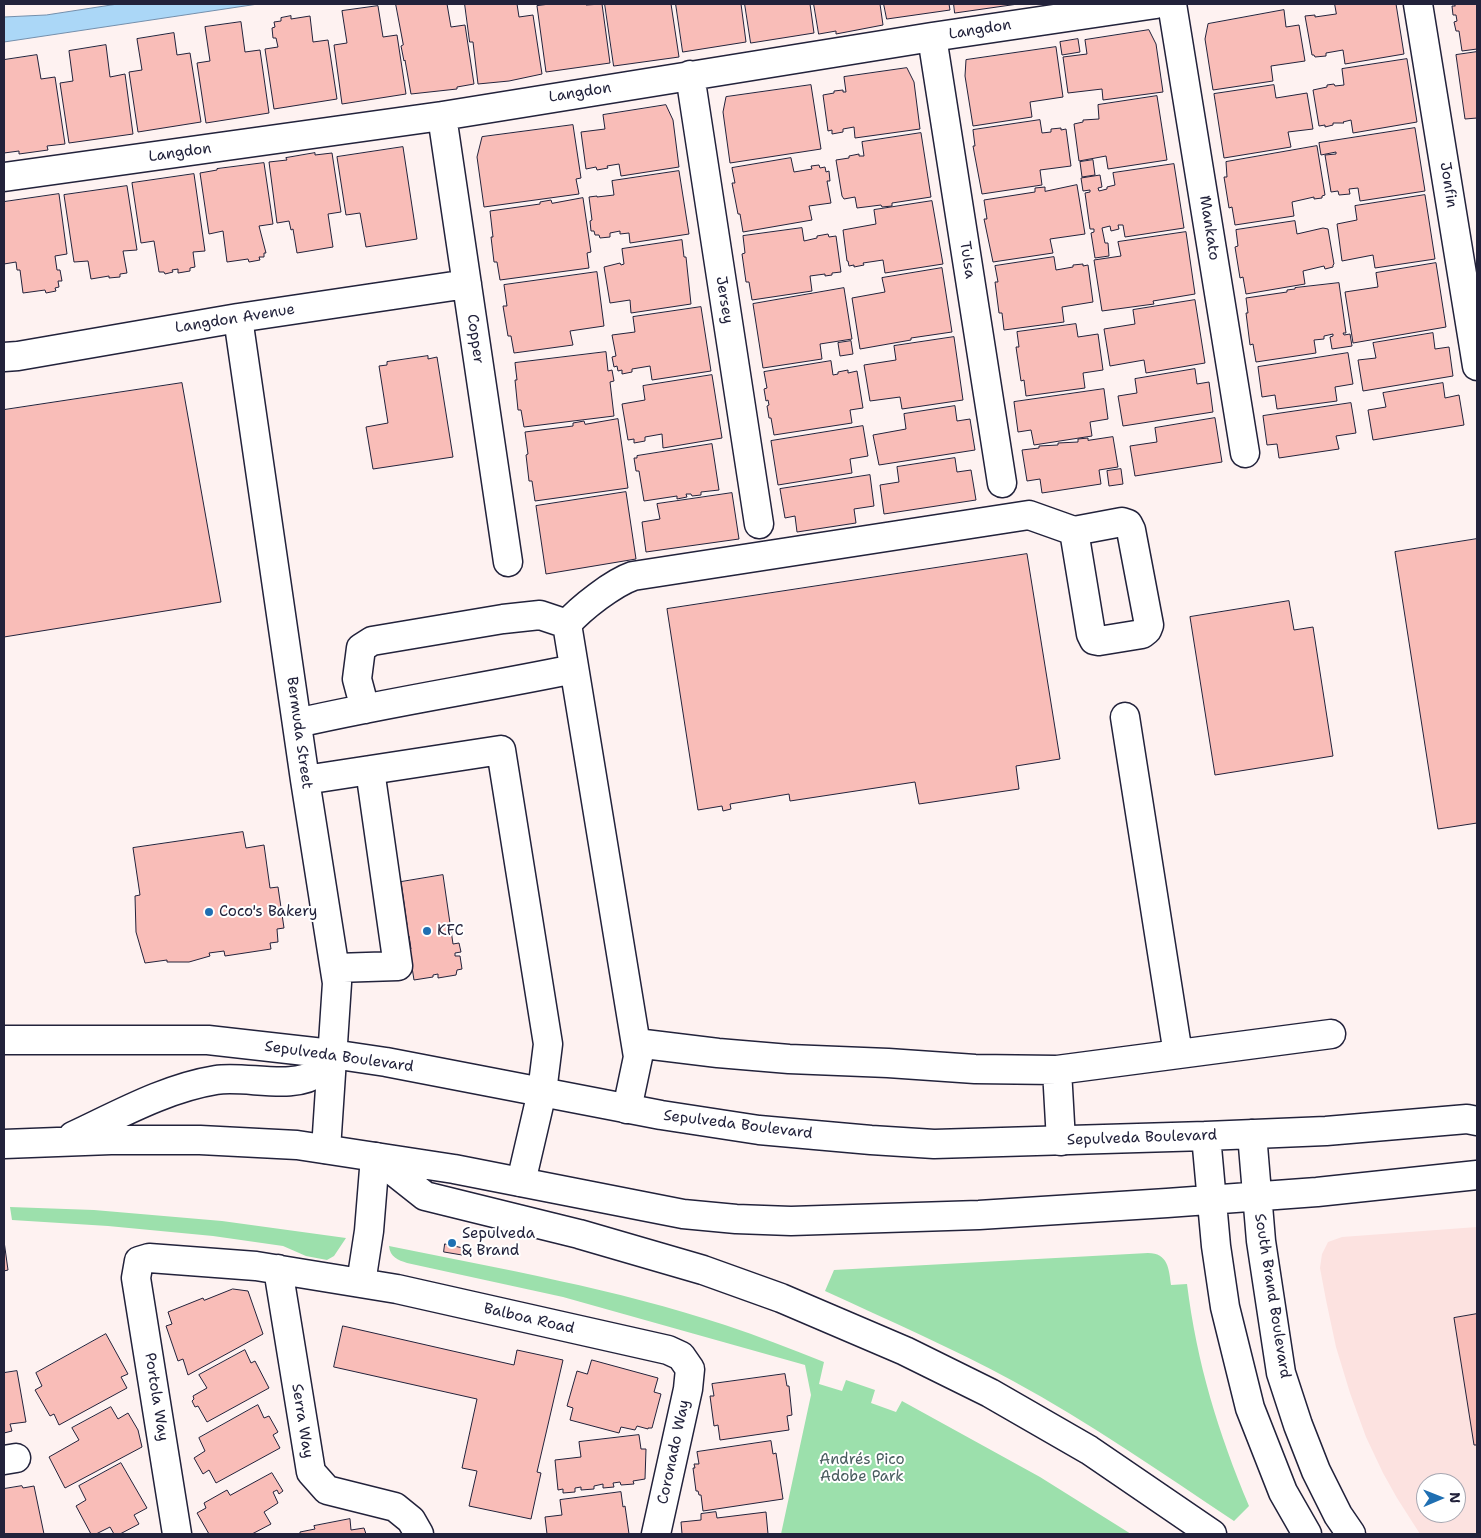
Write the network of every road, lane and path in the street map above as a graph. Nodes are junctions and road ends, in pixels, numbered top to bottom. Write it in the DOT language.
graph roads {
  1 [pos="1156,4"];
  2 [pos="1172,4"];
  3 [pos="1418,4"];
  4 [pos="932,37"];
  5 [pos="690,75"];
  6 [pos="442,116"];
  7 [pos="4,177"];
  8 [pos="467,284"];
  9 [pos="238,318"];
  10 [pos="4,356"];
  11 [pos="1477,366"];
  12 [pos="1245,453"];
  13 [pos="1002,483"];
  14 [pos="759,524"];
  15 [pos="1074,531"];
  16 [pos="508,562"];
  17 [pos="567,624"];
  18 [pos="574,669"];
  19 [pos="365,710"];
  20 [pos="1125,717"];
  21 [pos="298,723"];
  22 [pos="370,770"];
  23 [pos="305,780"];
  24 [pos="336,968"];
  25 [pos="1331,1034"];
  26 [pos="4,1040"];
  27 [pos="636,1043"];
  28 [pos="332,1054"];
  29 [pos="1178,1054"];
  30 [pos="1057,1070"];
  31 [pos="542,1092"];
  32 [pos="627,1109"];
  33 [pos="1477,1121"];
  34 [pos="1252,1134"];
  35 [pos="1206,1136"];
  36 [pos="1061,1140"];
  37 [pos="60,1142"];
  38 [pos="4,1144"];
  39 [pos="326,1149"];
  40 [pos="375,1157"];
  41 [pos="1477,1175"];
  42 [pos="521,1182"];
  43 [pos="1257,1196"];
  44 [pos="1212,1200"];
  45 [pos="140,1261"];
  46 [pos="278,1269"];
  47 [pos="361,1283"];
  48 [pos="690,1369"];
  49 [pos="177,1534"];
  50 [pos="419,1534"];
  51 [pos="656,1534"];
  52 [pos="1212,1534"];
  53 [pos="1307,1534"];
  54 [pos="1351,1534"];
  1 -- 4 [label="street, Langdon"];
  2 -- 12 [label="street, Mankato"];
  3 -- 11 [label="street, Jonfin"];
  4 -- 5 [label="street, Langdon"];
  4 -- 13 [label="street, Tulsa"];
  5 -- 6 [label="street, Langdon"];
  5 -- 14 [label="street, Jersey"];
  6 -- 7 [label="street, Langdon"];
  6 -- 8 [label="street, Copper"];
  8 -- 9 [label="street, Langdon Avenue"];
  8 -- 16 [label="street, Copper"];
  9 -- 10 [label="street, Langdon Avenue"];
  9 -- 21 [label="street, Bermuda Street"];
  15 -- 17 [label="street"];
  17 -- 18 [label="street"];
  17 -- 19 [label="street"];
  18 -- 19 [label="street"];
  18 -- 27 [label="street"];
  19 -- 21 [label="street"];
  20 -- 29 [label="street"];
  21 -- 23 [label="street, Bermuda Street"];
  22 -- 23 [label="street"];
  22 -- 24 [label="street"];
  22 -- 31 [label="street"];
  23 -- 24 [label="street, Bermuda Street"];
  24 -- 28 [label="street, Bermuda Street"];
  25 -- 29 [label="street"];
  26 -- 28 [label="street, Sepulveda Boulevard"];
  27 -- 30 [label="street"];
  27 -- 32 [label="street"];
  28 -- 31 [label="street, Sepulveda Boulevard"];
  28 -- 37 [label="street"];
  28 -- 39 [label="street, Bermuda Street"];
  29 -- 30 [label="street"];
  30 -- 36 [label="street"];
  31 -- 32 [label="street, Sepulveda Boulevard"];
  31 -- 42 [label="street"];
  32 -- 36 [label="street, Sepulveda Boulevard"];
  33 -- 34 [label="street, Sepulveda Boulevard"];
  34 -- 35 [label="street, Sepulveda Boulevard"];
  34 -- 43 [label="street, South Brand Boulevard"];
  35 -- 36 [label="street, Sepulveda Boulevard"];
  35 -- 44 [label="street"];
  37 -- 38 [label="street"];
  37 -- 39 [label="street"];
  39 -- 40 [label="street"];
  40 -- 42 [label="street"];
  40 -- 47 [label="street"];
  40 -- 52 [label="street"];
  41 -- 43 [label="street"];
  42 -- 44 [label="street"];
  43 -- 44 [label="street"];
  43 -- 54 [label="street, South Brand Boulevard"];
  44 -- 53 [label="street"];
  45 -- 46 [label="street, Balboa Road"];
  45 -- 49 [label="street, Portola Way"];
  46 -- 47 [label="street, Balboa Road"];
  46 -- 50 [label="street, Serra Way"];
  47 -- 48 [label="street, Balboa Road"];
  48 -- 51 [label="street, Coronado Way"];
}
